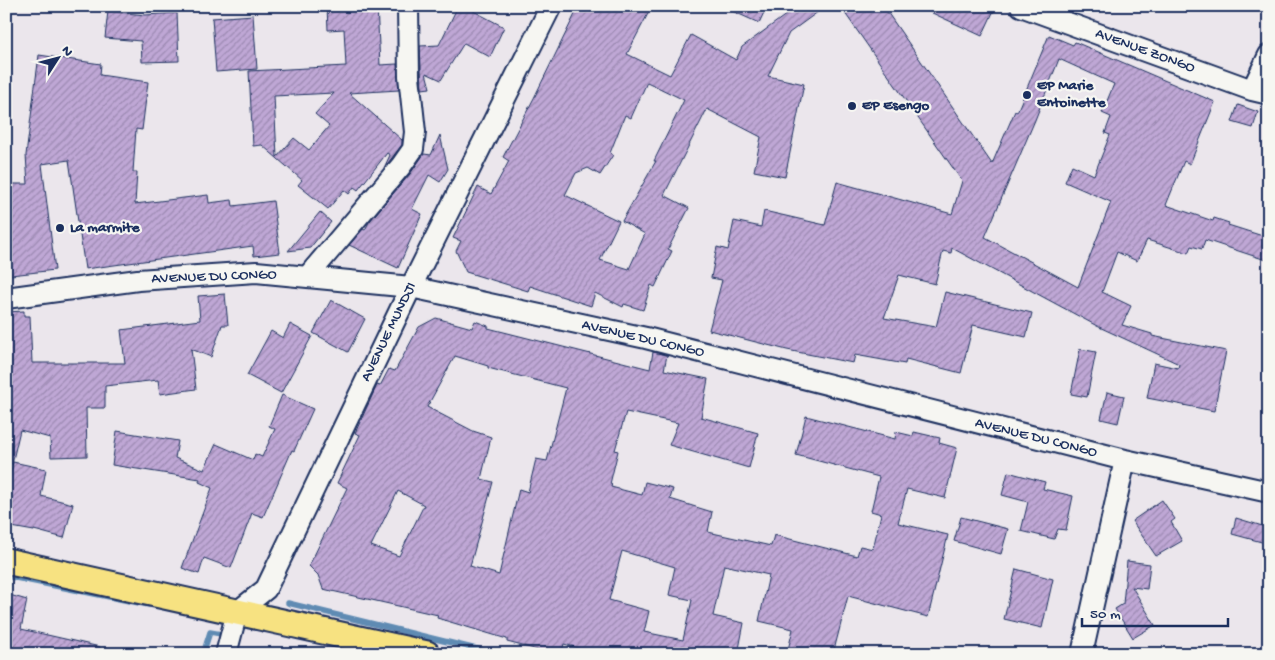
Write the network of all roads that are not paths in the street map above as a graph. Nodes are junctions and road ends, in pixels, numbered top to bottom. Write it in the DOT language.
graph roads {
  1 [pos="408,6"];
  2 [pos="551,6"];
  3 [pos="1021,6"];
  4 [pos="1269,55"];
  5 [pos="1260,92"];
  6 [pos="308,276"];
  7 [pos="411,287"];
  8 [pos="6,298"];
  9 [pos="1125,460"];
  10 [pos="1269,492"];
  11 [pos="6,561"];
  12 [pos="237,612"];
  13 [pos="226,654"];
  14 [pos="427,654"];
  15 [pos="1082,654"];
  1 -- 6 [label="street"];
  2 -- 7 [label="street, AVENUE MUNDJI"];
  3 -- 5 [label="street, AVENUE ZONGO"];
  4 -- 5 [label="street"];
  6 -- 7 [label="street, AVENUE DU CONGO"];
  6 -- 8 [label="street, AVENUE DU CONGO"];
  7 -- 9 [label="street, AVENUE DU CONGO"];
  7 -- 12 [label="street, AVENUE MUNDJI"];
  9 -- 10 [label="street, AVENUE DU CONGO"];
  9 -- 15 [label="street"];
  11 -- 12 [label="main road"];
  12 -- 13 [label="street"];
  12 -- 14 [label="main road"];
}
